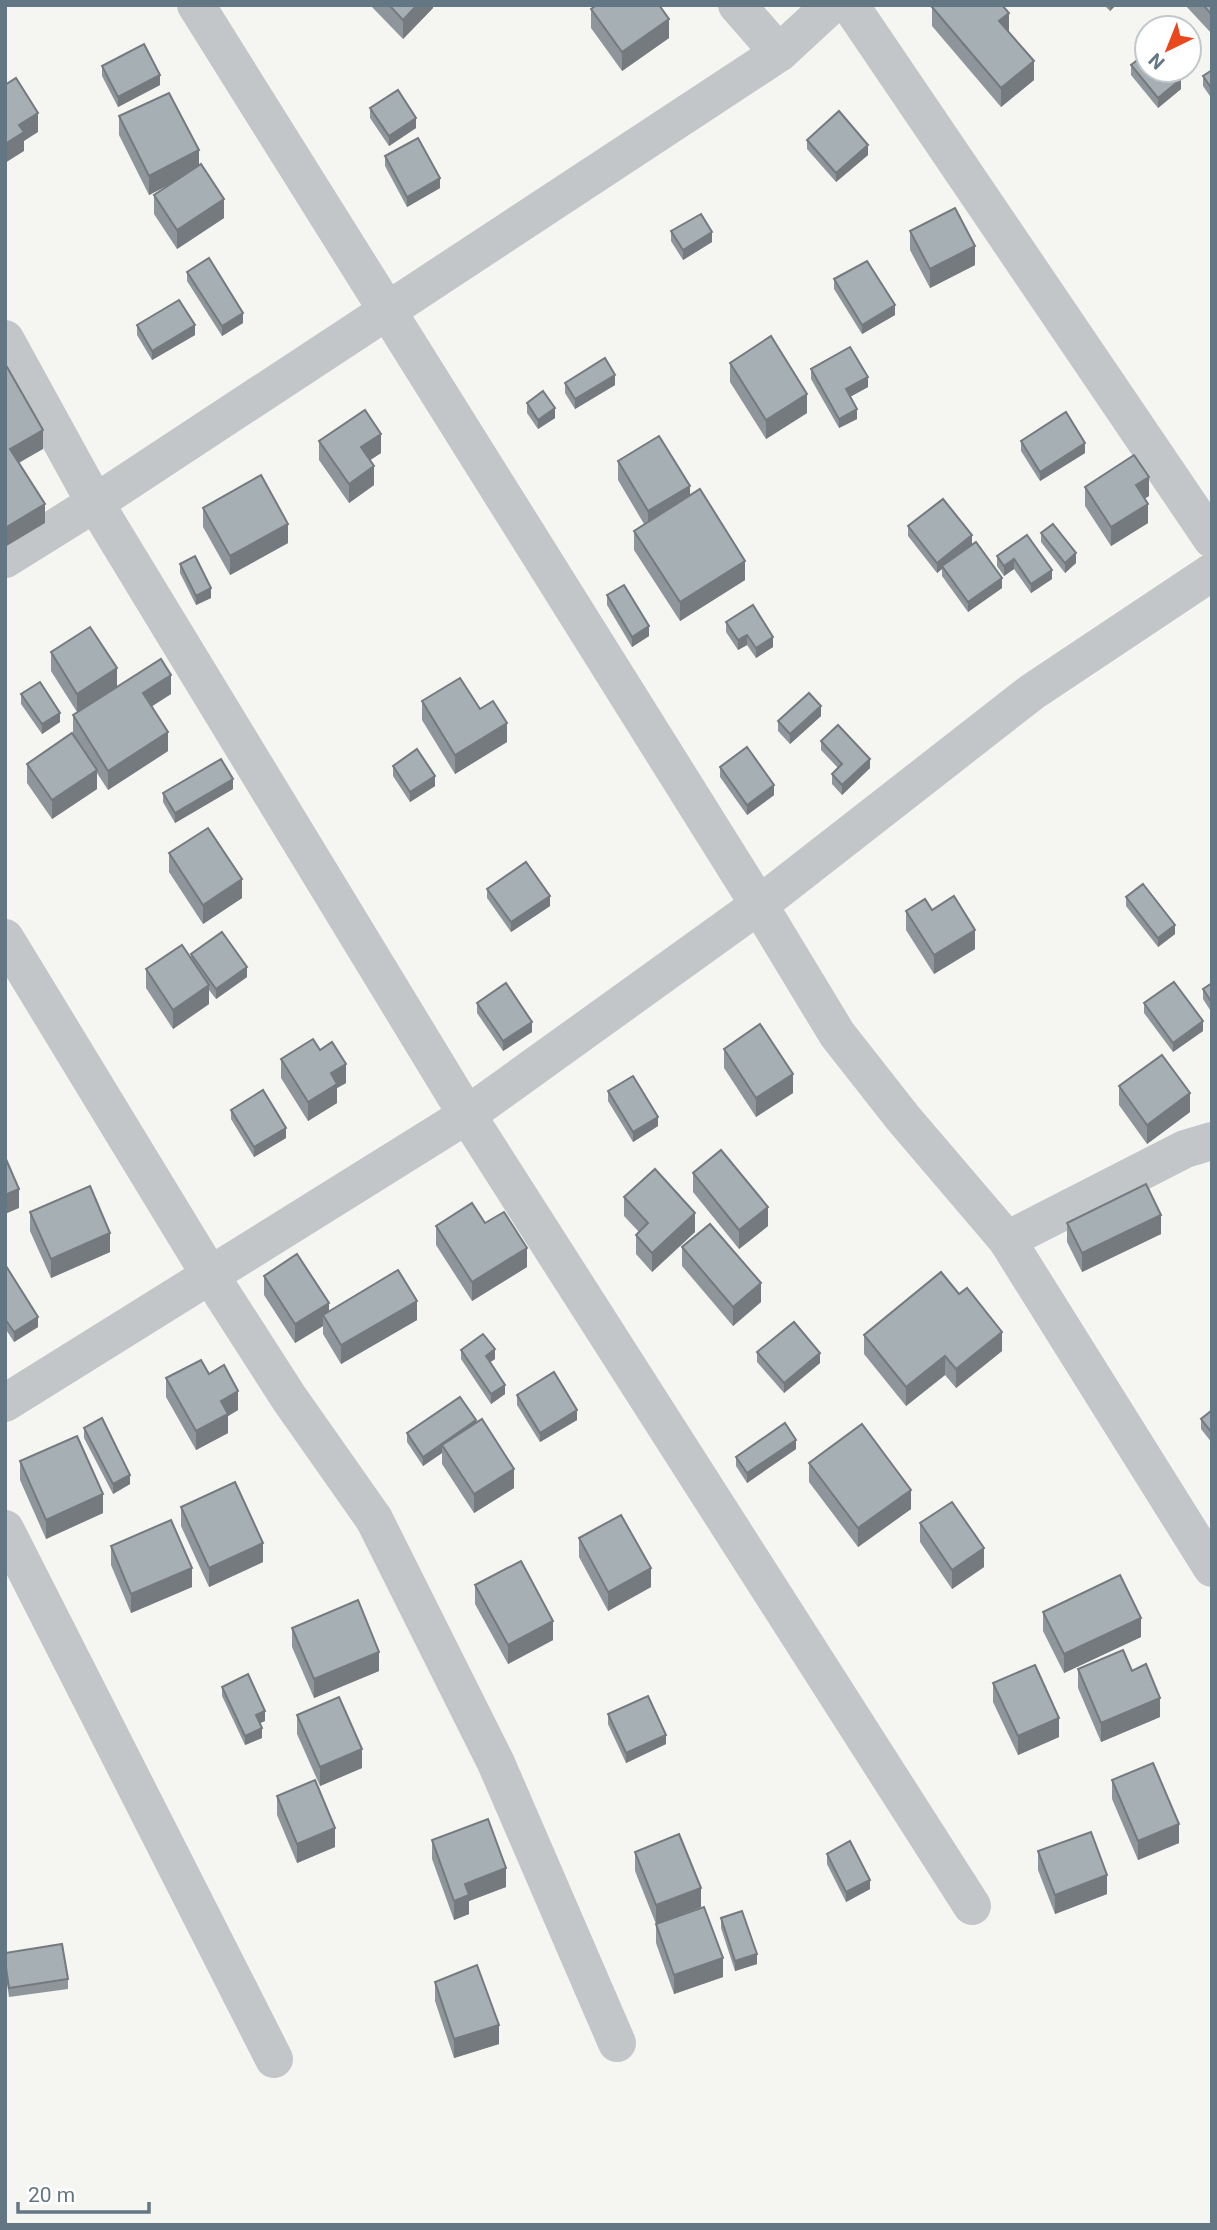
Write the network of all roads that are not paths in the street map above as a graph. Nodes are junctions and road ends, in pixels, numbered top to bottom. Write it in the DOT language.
graph roads {
  1 [pos="196,5"];
  2 [pos="737,5"];
  3 [pos="831,5"];
  4 [pos="850,5"];
  5 [pos="779,52"];
  6 [pos="387,310"];
  7 [pos="5,339"];
  8 [pos="95,503"];
  9 [pos="1212,539"];
  10 [pos="5,559"];
  11 [pos="1212,572"];
  12 [pos="759,905"];
  13 [pos="5,938"];
  14 [pos="467,1115"];
  15 [pos="1212,1141"];
  16 [pos="1007,1240"];
  17 [pos="210,1275"];
  18 [pos="5,1403"];
  19 [pos="5,1529"];
  20 [pos="1212,1568"];
  21 [pos="972,1906"];
  22 [pos="617,2043"];
  23 [pos="274,2059"];
  1 -- 6 [label="street"];
  2 -- 5 [label="street"];
  3 -- 5 [label="street"];
  4 -- 9 [label="street"];
  5 -- 6 [label="street"];
  6 -- 8 [label="street"];
  6 -- 12 [label="street"];
  7 -- 8 [label="street"];
  8 -- 10 [label="street"];
  8 -- 14 [label="street"];
  11 -- 12 [label="street"];
  12 -- 14 [label="street"];
  12 -- 16 [label="street"];
  13 -- 17 [label="street"];
  14 -- 17 [label="street"];
  14 -- 21 [label="street"];
  15 -- 16 [label="street"];
  16 -- 20 [label="street"];
  17 -- 18 [label="street"];
  17 -- 22 [label="street"];
  19 -- 23 [label="street"];
}
